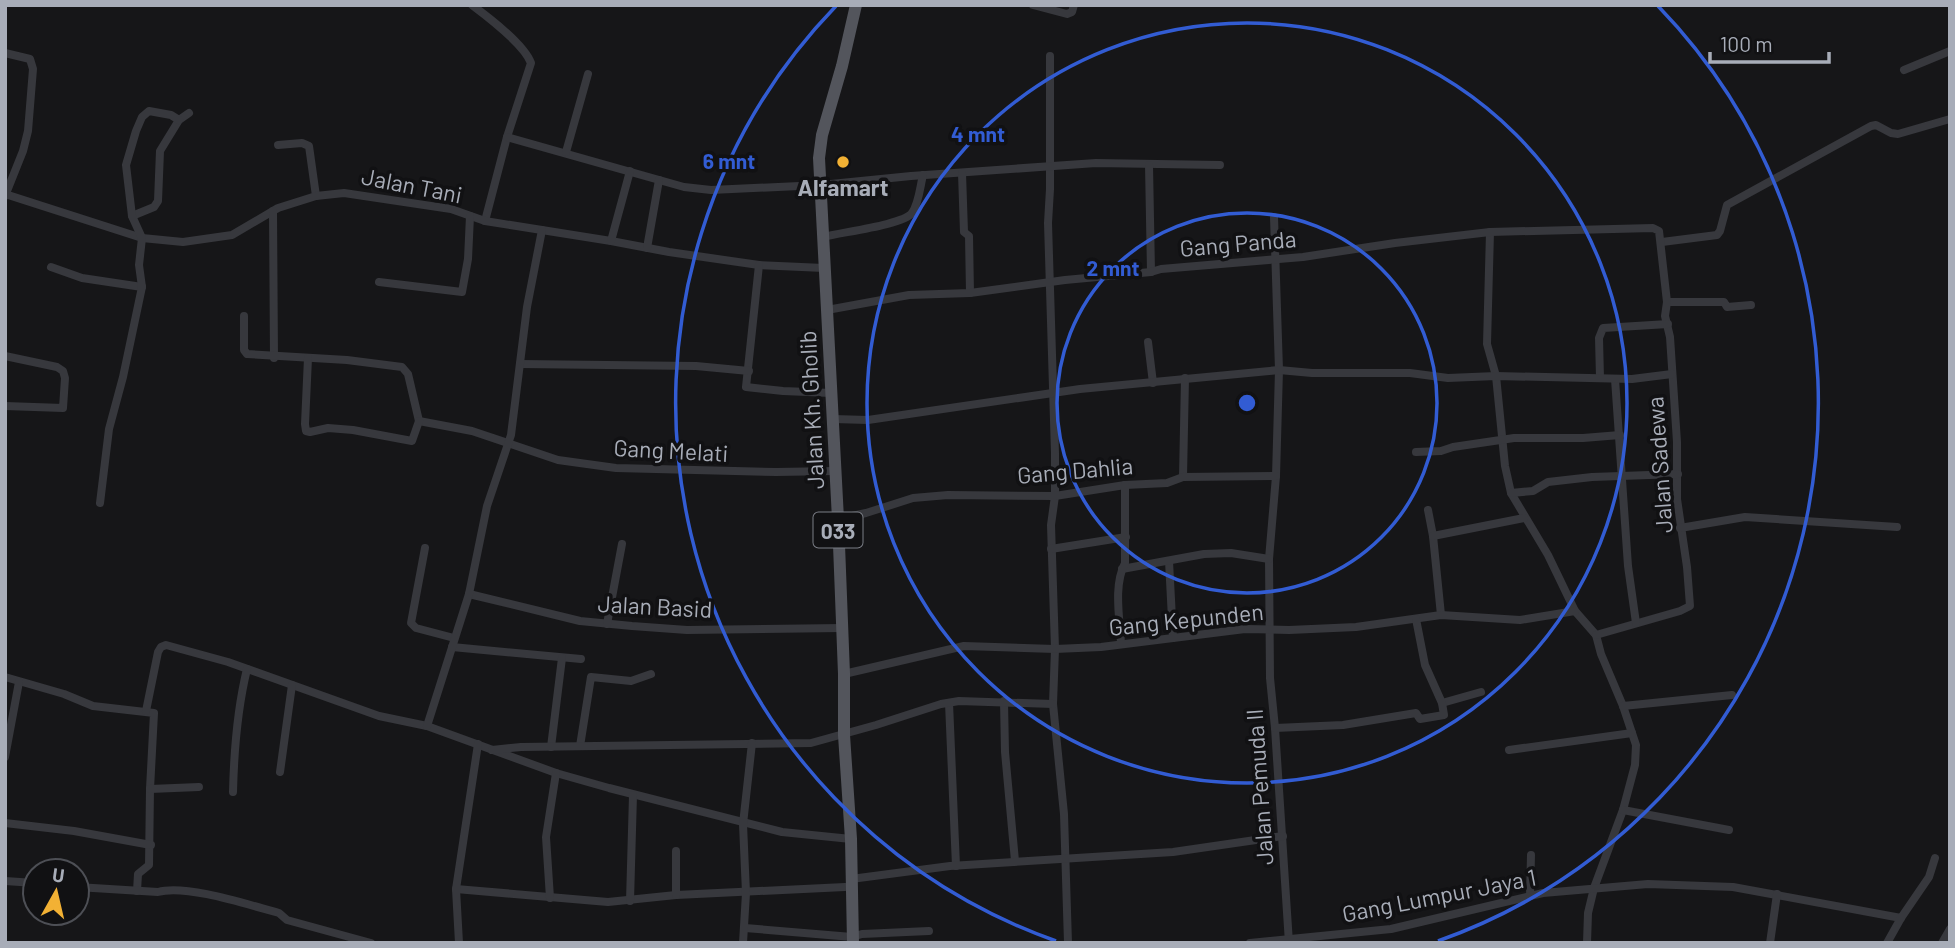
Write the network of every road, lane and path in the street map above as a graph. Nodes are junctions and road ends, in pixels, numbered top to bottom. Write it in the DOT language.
graph roads {
  1 [pos="471,5"];
  2 [pos="856,5"];
  3 [pos="1033,5"];
  4 [pos="1074,5"];
  5 [pos="1950,51"];
  6 [pos="5,53"];
  7 [pos="1051,56"];
  8 [pos="1904,70"];
  9 [pos="588,74"];
  10 [pos="189,113"];
  11 [pos="1950,119"];
  12 [pos="180,120"];
  13 [pos="507,137"];
  14 [pos="278,145"];
  15 [pos="566,152"];
  16 [pos="1220,164"];
  17 [pos="1050,165"];
  18 [pos="1149,165"];
  19 [pos="630,171"];
  20 [pos="962,173"];
  21 [pos="923,175"];
  22 [pos="659,180"];
  23 [pos="821,185"];
  24 [pos="5,195"];
  25 [pos="316,196"];
  26 [pos="273,211"];
  27 [pos="132,216"];
  28 [pos="470,216"];
  29 [pos="1274,217"];
  30 [pos="485,221"];
  31 [pos="1653,228"];
  32 [pos="542,230"];
  33 [pos="1490,232"];
  34 [pos="822,237"];
  35 [pos="142,238"];
  36 [pos="611,241"];
  37 [pos="1662,242"];
  38 [pos="647,248"];
  39 [pos="1275,260"];
  40 [pos="759,265"];
  41 [pos="51,267"];
  42 [pos="824,268"];
  43 [pos="1151,272"];
  44 [pos="379,282"];
  45 [pos="1051,282"];
  46 [pos="142,287"];
  47 [pos="970,293"];
  48 [pos="1667,302"];
  49 [pos="1751,305"];
  50 [pos="827,310"];
  51 [pos="244,316"];
  52 [pos="1668,324"];
  53 [pos="1148,342"];
  54 [pos="5,356"];
  55 [pos="274,358"];
  56 [pos="308,358"];
  57 [pos="520,364"];
  58 [pos="1279,370"];
  59 [pos="749,371"];
  60 [pos="1672,374"];
  61 [pos="1496,376"];
  62 [pos="1185,378"];
  63 [pos="1600,378"];
  64 [pos="1615,379"];
  65 [pos="1153,383"];
  66 [pos="1055,392"];
  67 [pos="831,393"];
  68 [pos="5,406"];
  69 [pos="833,419"];
  70 [pos="419,421"];
  71 [pos="1620,435"];
  72 [pos="1503,440"];
  73 [pos="507,443"];
  74 [pos="1416,452"];
  75 [pos="835,471"];
  76 [pos="1678,474"];
  77 [pos="1276,476"];
  78 [pos="1621,476"];
  79 [pos="1183,477"];
  80 [pos="1125,485"];
  81 [pos="1511,493"];
  82 [pos="1055,496"];
  83 [pos="100,503"];
  84 [pos="1428,510"];
  85 [pos="1524,518"];
  86 [pos="838,519"];
  87 [pos="1897,527"];
  88 [pos="1680,528"];
  89 [pos="1433,536"];
  90 [pos="1126,537"];
  91 [pos="622,544"];
  92 [pos="425,548"];
  93 [pos="1051,549"];
  94 [pos="1269,559"];
  95 [pos="1169,561"];
  96 [pos="1122,569"];
  97 [pos="469,594"];
  98 [pos="1575,611"];
  99 [pos="1441,615"];
  100 [pos="1416,619"];
  101 [pos="1636,623"];
  102 [pos="607,624"];
  103 [pos="842,628"];
  104 [pos="1270,628"];
  105 [pos="1596,635"];
  106 [pos="1173,638"];
  107 [pos="453,643"];
  108 [pos="1121,644"];
  109 [pos="1055,649"];
  110 [pos="562,658"];
  111 [pos="581,659"];
  112 [pos="247,669"];
  113 [pos="651,674"];
  114 [pos="844,674"];
  115 [pos="5,677"];
  116 [pos="19,682"];
  117 [pos="292,685"];
  118 [pos="1481,692"];
  119 [pos="1732,695"];
  120 [pos="1004,701"];
  121 [pos="948,703"];
  122 [pos="1442,703"];
  123 [pos="1053,704"];
  124 [pos="1623,706"];
  125 [pos="146,711"];
  126 [pos="427,726"];
  127 [pos="1275,728"];
  128 [pos="1632,733"];
  129 [pos="844,735"];
  130 [pos="752,743"];
  131 [pos="478,744"];
  132 [pos="580,746"];
  133 [pos="551,747"];
  134 [pos="489,750"];
  135 [pos="1509,750"];
  136 [pos="5,757"];
  137 [pos="280,772"];
  138 [pos="556,773"];
  139 [pos="199,787"];
  140 [pos="150,789"];
  141 [pos="233,792"];
  142 [pos="634,794"];
  143 [pos="1623,810"];
  144 [pos="5,823"];
  145 [pos="743,824"];
  146 [pos="1729,830"];
  147 [pos="1283,836"];
  148 [pos="851,839"];
  149 [pos="151,845"];
  150 [pos="676,851"];
  151 [pos="1531,855"];
  152 [pos="1935,858"];
  153 [pos="1065,859"];
  154 [pos="1015,862"];
  155 [pos="956,866"];
  156 [pos="848,883"];
  157 [pos="91,888"];
  158 [pos="1594,888"];
  159 [pos="456,889"];
  160 [pos="137,891"];
  161 [pos="746,893"];
  162 [pos="1777,894"];
  163 [pos="676,895"];
  164 [pos="1530,896"];
  165 [pos="550,898"];
  166 [pos="630,901"];
  167 [pos="1901,918"];
  168 [pos="745,928"];
  169 [pos="1950,929"];
  170 [pos="929,931"];
  171 [pos="852,940"];
  172 [pos="1289,941"];
  173 [pos="371,943"];
  174 [pos="459,943"];
  175 [pos="743,943"];
  176 [pos="1068,943"];
  177 [pos="1250,943"];
  178 [pos="1587,943"];
  179 [pos="1770,943"];
  180 [pos="1887,943"];
  181 [pos="1942,943"];
  1 -- 13 [label="street"];
  2 -- 23 [label="main road, Jalan Kh. Gholib / 033"];
  3 -- 4 [label="street"];
  5 -- 8 [label="street"];
  6 -- 24 [label="street"];
  7 -- 17 [label="street"];
  9 -- 15 [label="street"];
  10 -- 12 [label="street"];
  11 -- 37 [label="street"];
  12 -- 27 [label="street"];
  12 -- 27 [label="street"];
  13 -- 15 [label="street"];
  13 -- 30 [label="street"];
  14 -- 25 [label="street"];
  15 -- 19 [label="street"];
  16 -- 18 [label="street"];
  17 -- 18 [label="street"];
  17 -- 20 [label="street"];
  17 -- 45 [label="street"];
  18 -- 43 [label="street"];
  19 -- 22 [label="street"];
  19 -- 36 [label="street"];
  20 -- 21 [label="street"];
  20 -- 47 [label="street"];
  21 -- 23 [label="street"];
  21 -- 34 [label="street"];
  22 -- 23 [label="street"];
  22 -- 38 [label="street"];
  23 -- 34 [label="main road, Jalan Kh. Gholib / 033"];
  24 -- 35 [label="street, Jalan Tani"];
  25 -- 26 [label="street, Jalan Tani"];
  25 -- 28 [label="street, Jalan Tani"];
  26 -- 35 [label="street, Jalan Tani"];
  26 -- 55 [label="street"];
  27 -- 35 [label="street"];
  28 -- 30 [label="street, Jalan Tani"];
  28 -- 44 [label="street"];
  29 -- 39 [label="street, Jalan Pemuda II"];
  30 -- 32 [label="street, Jalan Tani"];
  31 -- 33 [label="street, Gang Panda"];
  31 -- 37 [label="street, Jalan Sadewa"];
  32 -- 36 [label="street, Jalan Tani"];
  32 -- 57 [label="street"];
  33 -- 39 [label="street, Gang Panda"];
  33 -- 61 [label="street"];
  34 -- 42 [label="main road, Jalan Kh. Gholib / 033"];
  35 -- 46 [label="street"];
  36 -- 38 [label="street, Jalan Tani"];
  37 -- 48 [label="street, Jalan Sadewa"];
  38 -- 40 [label="street, Jalan Tani"];
  39 -- 43 [label="street, Gang Panda"];
  39 -- 58 [label="street, Jalan Pemuda II"];
  40 -- 42 [label="street, Jalan Tani"];
  40 -- 59 [label="street"];
  41 -- 46 [label="street"];
  42 -- 50 [label="main road, Jalan Kh. Gholib / 033"];
  43 -- 45 [label="street, Gang Panda"];
  45 -- 47 [label="street, Gang Panda"];
  45 -- 66 [label="street"];
  46 -- 83 [label="street"];
  47 -- 50 [label="street, Gang Panda"];
  48 -- 49 [label="street"];
  48 -- 52 [label="street, Jalan Sadewa"];
  50 -- 67 [label="main road, Jalan Kh. Gholib / 033"];
  51 -- 55 [label="street"];
  52 -- 60 [label="street, Jalan Sadewa"];
  52 -- 63 [label="street"];
  53 -- 65 [label="street"];
  54 -- 68 [label="street"];
  55 -- 56 [label="street"];
  56 -- 70 [label="street"];
  56 -- 70 [label="street"];
  57 -- 59 [label="street"];
  57 -- 73 [label="street"];
  58 -- 61 [label="street"];
  58 -- 62 [label="street"];
  58 -- 77 [label="street, Jalan Pemuda II"];
  59 -- 67 [label="street"];
  60 -- 64 [label="street"];
  60 -- 76 [label="street, Jalan Sadewa"];
  61 -- 63 [label="street"];
  61 -- 72 [label="street"];
  62 -- 65 [label="street"];
  62 -- 79 [label="street"];
  63 -- 64 [label="street"];
  64 -- 71 [label="street"];
  65 -- 66 [label="street"];
  66 -- 69 [label="street"];
  66 -- 82 [label="street"];
  67 -- 69 [label="main road, Jalan Kh. Gholib / 033"];
  69 -- 75 [label="main road, Jalan Kh. Gholib / 033"];
  70 -- 73 [label="street, Gang Melati"];
  71 -- 72 [label="street"];
  71 -- 78 [label="street"];
  72 -- 74 [label="street"];
  72 -- 81 [label="street"];
  73 -- 75 [label="street, Gang Melati"];
  73 -- 97 [label="street"];
  75 -- 86 [label="main road, Jalan Kh. Gholib / 033"];
  76 -- 78 [label="street"];
  76 -- 88 [label="street, Jalan Sadewa"];
  77 -- 79 [label="street, Gang Dahlia"];
  77 -- 94 [label="street, Jalan Pemuda II"];
  78 -- 81 [label="street"];
  78 -- 101 [label="street"];
  79 -- 80 [label="street, Gang Dahlia"];
  80 -- 82 [label="street, Gang Dahlia"];
  80 -- 90 [label="street"];
  81 -- 85 [label="street"];
  82 -- 86 [label="street, Gang Dahlia"];
  82 -- 93 [label="street"];
  84 -- 89 [label="street"];
  85 -- 89 [label="street"];
  85 -- 98 [label="street"];
  86 -- 103 [label="main road, Jalan Kh. Gholib / 033"];
  87 -- 88 [label="street"];
  88 -- 101 [label="street, Jalan Sadewa"];
  89 -- 99 [label="street"];
  90 -- 93 [label="street"];
  90 -- 96 [label="street"];
  91 -- 102 [label="street"];
  92 -- 107 [label="street"];
  93 -- 109 [label="street"];
  94 -- 95 [label="street"];
  94 -- 104 [label="street, Jalan Pemuda II"];
  95 -- 96 [label="street"];
  95 -- 106 [label="street"];
  96 -- 108 [label="street"];
  97 -- 102 [label="street, Jalan Basid"];
  97 -- 107 [label="street"];
  98 -- 99 [label="street, Gang Kepunden"];
  98 -- 105 [label="street"];
  99 -- 100 [label="street, Gang Kepunden"];
  100 -- 104 [label="street, Gang Kepunden"];
  100 -- 122 [label="street"];
  101 -- 105 [label="street, Jalan Sadewa"];
  102 -- 103 [label="street, Jalan Basid"];
  103 -- 114 [label="main road, Jalan Kh. Gholib / 033"];
  104 -- 106 [label="street, Gang Kepunden"];
  104 -- 127 [label="street, Jalan Pemuda II"];
  105 -- 124 [label="street"];
  106 -- 108 [label="street, Gang Kepunden"];
  107 -- 110 [label="street"];
  107 -- 126 [label="street"];
  108 -- 109 [label="street, Gang Kepunden"];
  109 -- 114 [label="street, Gang Kepunden"];
  109 -- 123 [label="street"];
  110 -- 111 [label="street"];
  110 -- 133 [label="street"];
  112 -- 117 [label="street"];
  112 -- 125 [label="street"];
  112 -- 141 [label="street"];
  113 -- 132 [label="street"];
  114 -- 129 [label="main road, Jalan Kh. Gholib / 033"];
  115 -- 116 [label="street"];
  116 -- 125 [label="street"];
  116 -- 136 [label="street"];
  117 -- 126 [label="street"];
  117 -- 137 [label="street"];
  118 -- 122 [label="street"];
  119 -- 124 [label="street"];
  120 -- 121 [label="street"];
  120 -- 123 [label="street"];
  120 -- 154 [label="street"];
  121 -- 129 [label="street"];
  121 -- 155 [label="street"];
  122 -- 127 [label="street"];
  123 -- 153 [label="street"];
  124 -- 128 [label="street"];
  125 -- 140 [label="street"];
  126 -- 131 [label="street"];
  127 -- 147 [label="street, Jalan Pemuda II"];
  128 -- 135 [label="street"];
  128 -- 143 [label="street"];
  129 -- 130 [label="street"];
  129 -- 148 [label="main road, Jalan Kh. Gholib / 033"];
  130 -- 132 [label="street"];
  130 -- 145 [label="street"];
  131 -- 134 [label="street"];
  131 -- 159 [label="street"];
  132 -- 133 [label="street"];
  133 -- 134 [label="street"];
  134 -- 138 [label="street"];
  138 -- 142 [label="street"];
  138 -- 165 [label="street"];
  139 -- 140 [label="street"];
  140 -- 149 [label="street"];
  142 -- 145 [label="street"];
  142 -- 166 [label="street"];
  143 -- 146 [label="street"];
  143 -- 158 [label="street"];
  144 -- 149 [label="street"];
  145 -- 148 [label="street"];
  145 -- 161 [label="street"];
  147 -- 153 [label="street"];
  147 -- 172 [label="street, Jalan Pemuda II"];
  148 -- 156 [label="main road, Jalan Kh. Gholib / 033"];
  149 -- 160 [label="street"];
  150 -- 163 [label="street"];
  151 -- 164 [label="street"];
  152 -- 167 [label="street"];
  153 -- 154 [label="street"];
  153 -- 176 [label="street"];
  154 -- 155 [label="street"];
  155 -- 156 [label="street"];
  156 -- 161 [label="street"];
  156 -- 171 [label="main road, Jalan Kh. Gholib / 033"];
  157 -- 160 [label="street"];
  158 -- 162 [label="street, Gang Lumpur Jaya 1"];
  158 -- 164 [label="street, Gang Lumpur Jaya 1"];
  158 -- 178 [label="street"];
  159 -- 165 [label="street"];
  159 -- 174 [label="street"];
  160 -- 173 [label="street"];
  161 -- 163 [label="street"];
  161 -- 168 [label="street"];
  162 -- 167 [label="street, Gang Lumpur Jaya 1"];
  162 -- 179 [label="street"];
  163 -- 166 [label="street"];
  164 -- 172 [label="street, Gang Lumpur Jaya 1"];
  165 -- 166 [label="street"];
  167 -- 180 [label="street"];
  168 -- 171 [label="street"];
  168 -- 175 [label="street"];
  169 -- 181 [label="street"];
  170 -- 171 [label="street"];
  172 -- 177 [label="street, Gang Lumpur Jaya 1"];
}
